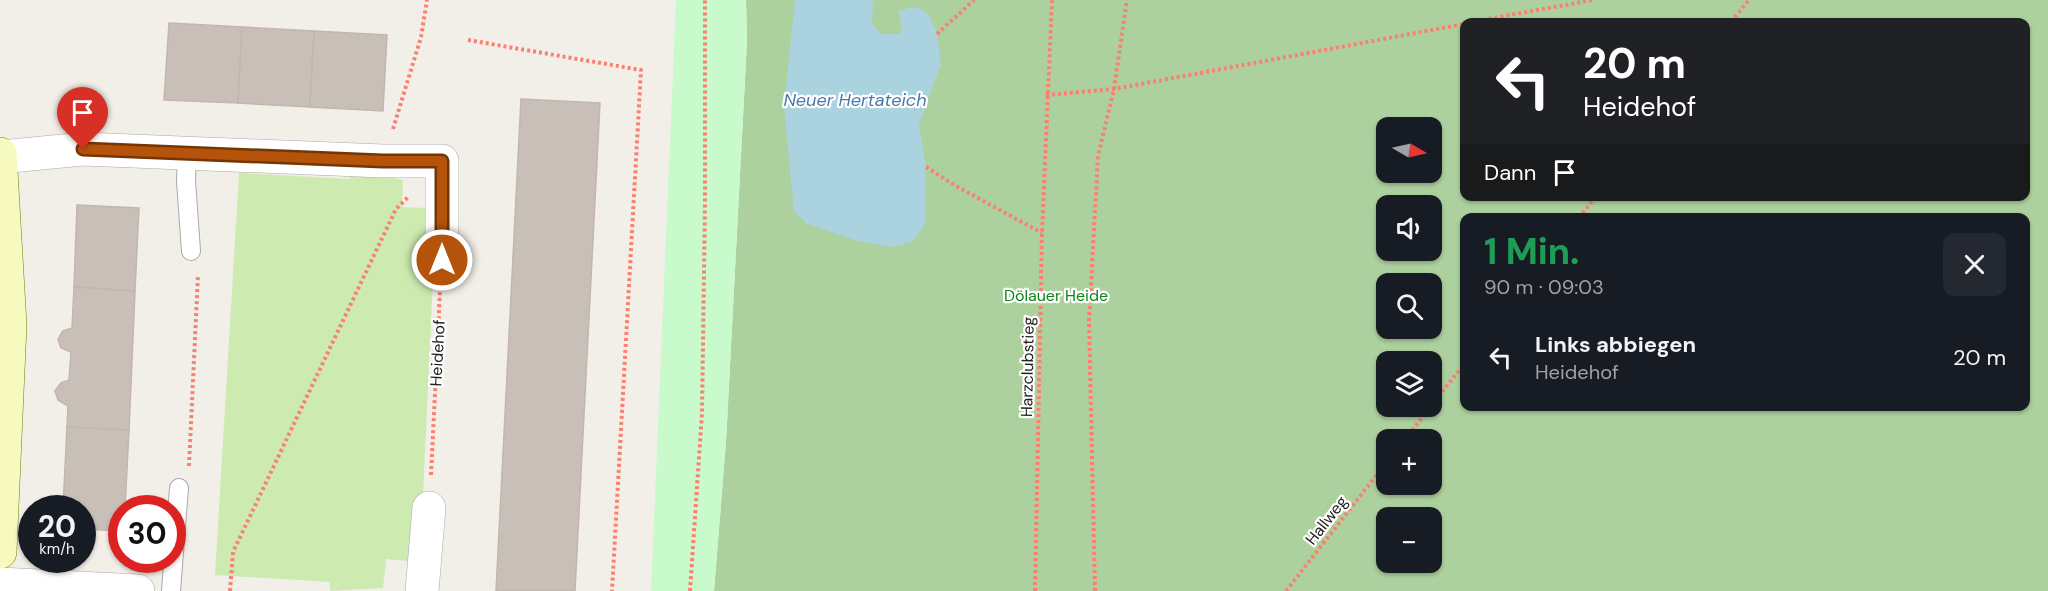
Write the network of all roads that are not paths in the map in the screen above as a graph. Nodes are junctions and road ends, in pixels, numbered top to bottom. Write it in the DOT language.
graph roads {
  1 [pos="187,153"];
  2 [pos="0,156"];
  3 [pos="191,251"];
  4 [pos="442,260"];
  5 [pos="180,488"];
  6 [pos="429,508"];
  7 [pos="0,552"];
  8 [pos="0,584"];
  9 [pos="138,591"];
  10 [pos="171,591"];
  11 [pos="422,591"];
  1 -- 2 [label="street"];
  1 -- 3 [label="lane"];
  1 -- 4 [label="street"];
  2 -- 7 [label="street"];
  5 -- 10 [label="lane"];
  6 -- 11 [label="street"];
  8 -- 9 [label="street"];
}
